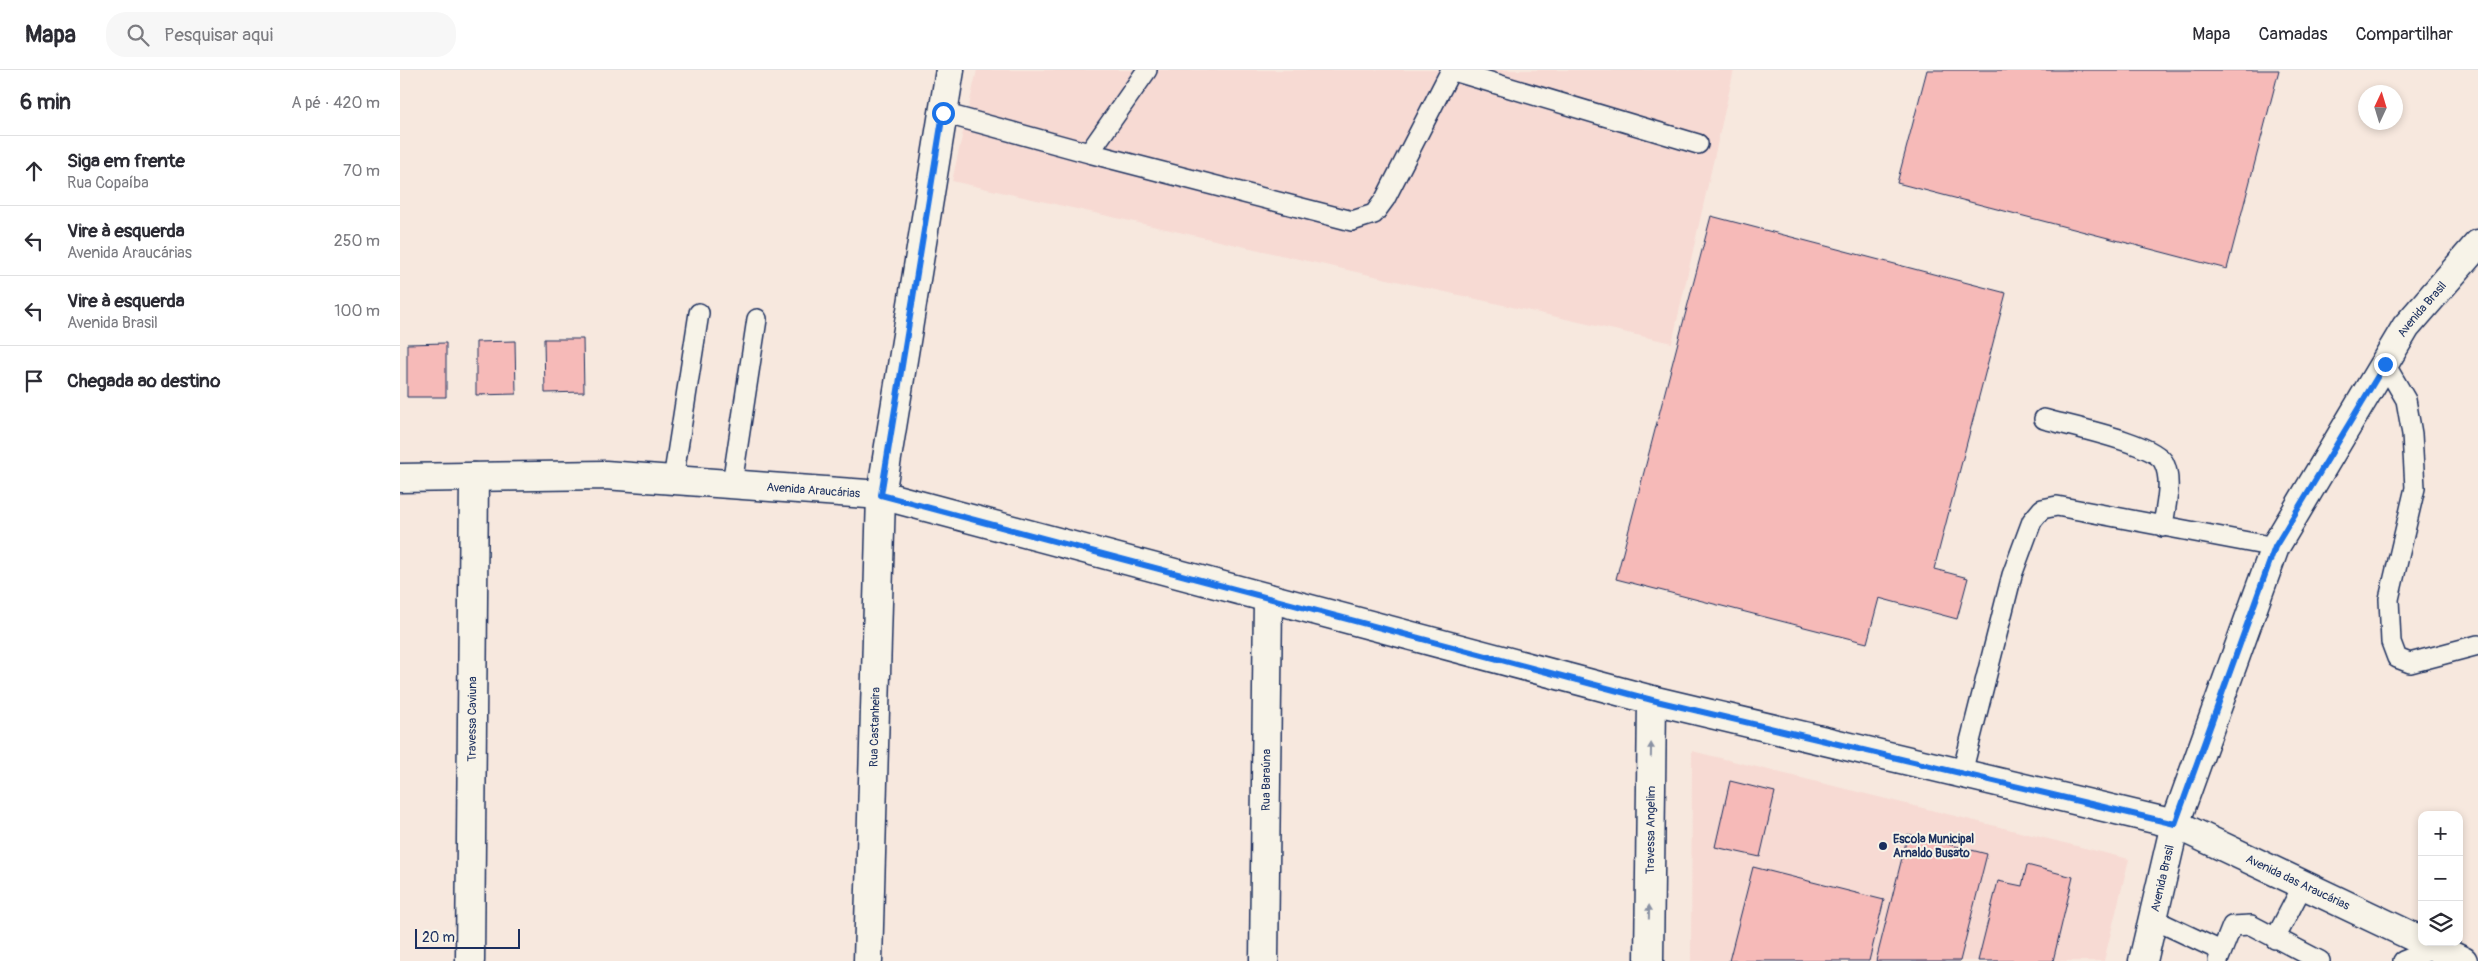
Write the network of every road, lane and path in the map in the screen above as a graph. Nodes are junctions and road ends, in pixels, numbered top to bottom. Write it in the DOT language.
graph roads {
  1 [pos="950,70"];
  2 [pos="1147,70"];
  3 [pos="1450,70"];
  4 [pos="943,113"];
  5 [pos="1698,144"];
  6 [pos="1089,153"];
  7 [pos="2478,244"];
  8 [pos="699,313"];
  9 [pos="757,319"];
  10 [pos="2385,364"];
  11 [pos="2044,419"];
  12 [pos="474,477"];
  13 [pos="400,478"];
  14 [pos="673,480"];
  15 [pos="732,484"];
  16 [pos="881,495"];
  17 [pos="2163,527"];
  18 [pos="2275,547"];
  19 [pos="1268,598"];
  20 [pos="2478,645"];
  21 [pos="1652,700"];
  22 [pos="1962,773"];
  23 [pos="2175,824"];
  24 [pos="2303,885"];
  25 [pos="2153,920"];
  26 [pos="2275,939"];
  27 [pos="2418,940"];
  28 [pos="2424,946"];
  29 [pos="2431,946"];
  30 [pos="2220,956"];
  31 [pos="470,961"];
  32 [pos="868,961"];
  33 [pos="1264,961"];
  34 [pos="1649,961"];
  35 [pos="2143,961"];
  36 [pos="2320,961"];
  37 [pos="2403,961"];
  38 [pos="2463,961"];
  1 -- 4 [label="main road, Rua Castanheira"];
  2 -- 6 [label="lane"];
  3 -- 5 [label="lane"];
  3 -- 6 [label="lane"];
  4 -- 6 [label="lane"];
  4 -- 16 [label="main road, Rua Castanheira"];
  7 -- 10 [label="main road, Avenida Brasil"];
  8 -- 14 [label="lane"];
  9 -- 15 [label="lane"];
  10 -- 18 [label="main road, Avenida Brasil"];
  10 -- 20 [label="lane"];
  11 -- 17 [label="lane"];
  12 -- 13 [label="main road, Avenida Araucárias"];
  12 -- 14 [label="main road, Avenida Araucárias"];
  12 -- 31 [label="main road, Travessa Caviuna"];
  14 -- 15 [label="main road, Avenida Araucárias"];
  15 -- 16 [label="main road, Avenida Araucárias"];
  16 -- 19 [label="main road, Avenida Araucárias"];
  16 -- 32 [label="main road, Rua Castanheira"];
  17 -- 18 [label="lane"];
  17 -- 22 [label="lane"];
  18 -- 23 [label="main road, Avenida Brasil"];
  19 -- 21 [label="main road, Avenida Araucárias"];
  19 -- 33 [label="main road, Rua Baraúna"];
  21 -- 22 [label="main road, Avenida Araucárias"];
  34 -- 21 [label="main road, Travessa Angelim, one-way"];
  22 -- 23 [label="main road, Avenida Araucárias"];
  23 -- 24 [label="main road, Avenida das Araucárias"];
  23 -- 25 [label="main road, Avenida Brasil"];
  24 -- 26 [label="lane"];
  24 -- 27 [label="main road, Avenida das Araucárias"];
  25 -- 30 [label="lane"];
  25 -- 35 [label="main road, Avenida Brasil"];
  26 -- 30 [label="lane"];
  26 -- 36 [label="lane"];
  28 -- 37 [label="lane"];
  29 -- 38 [label="main road, Avenida das Araucárias"];
}
